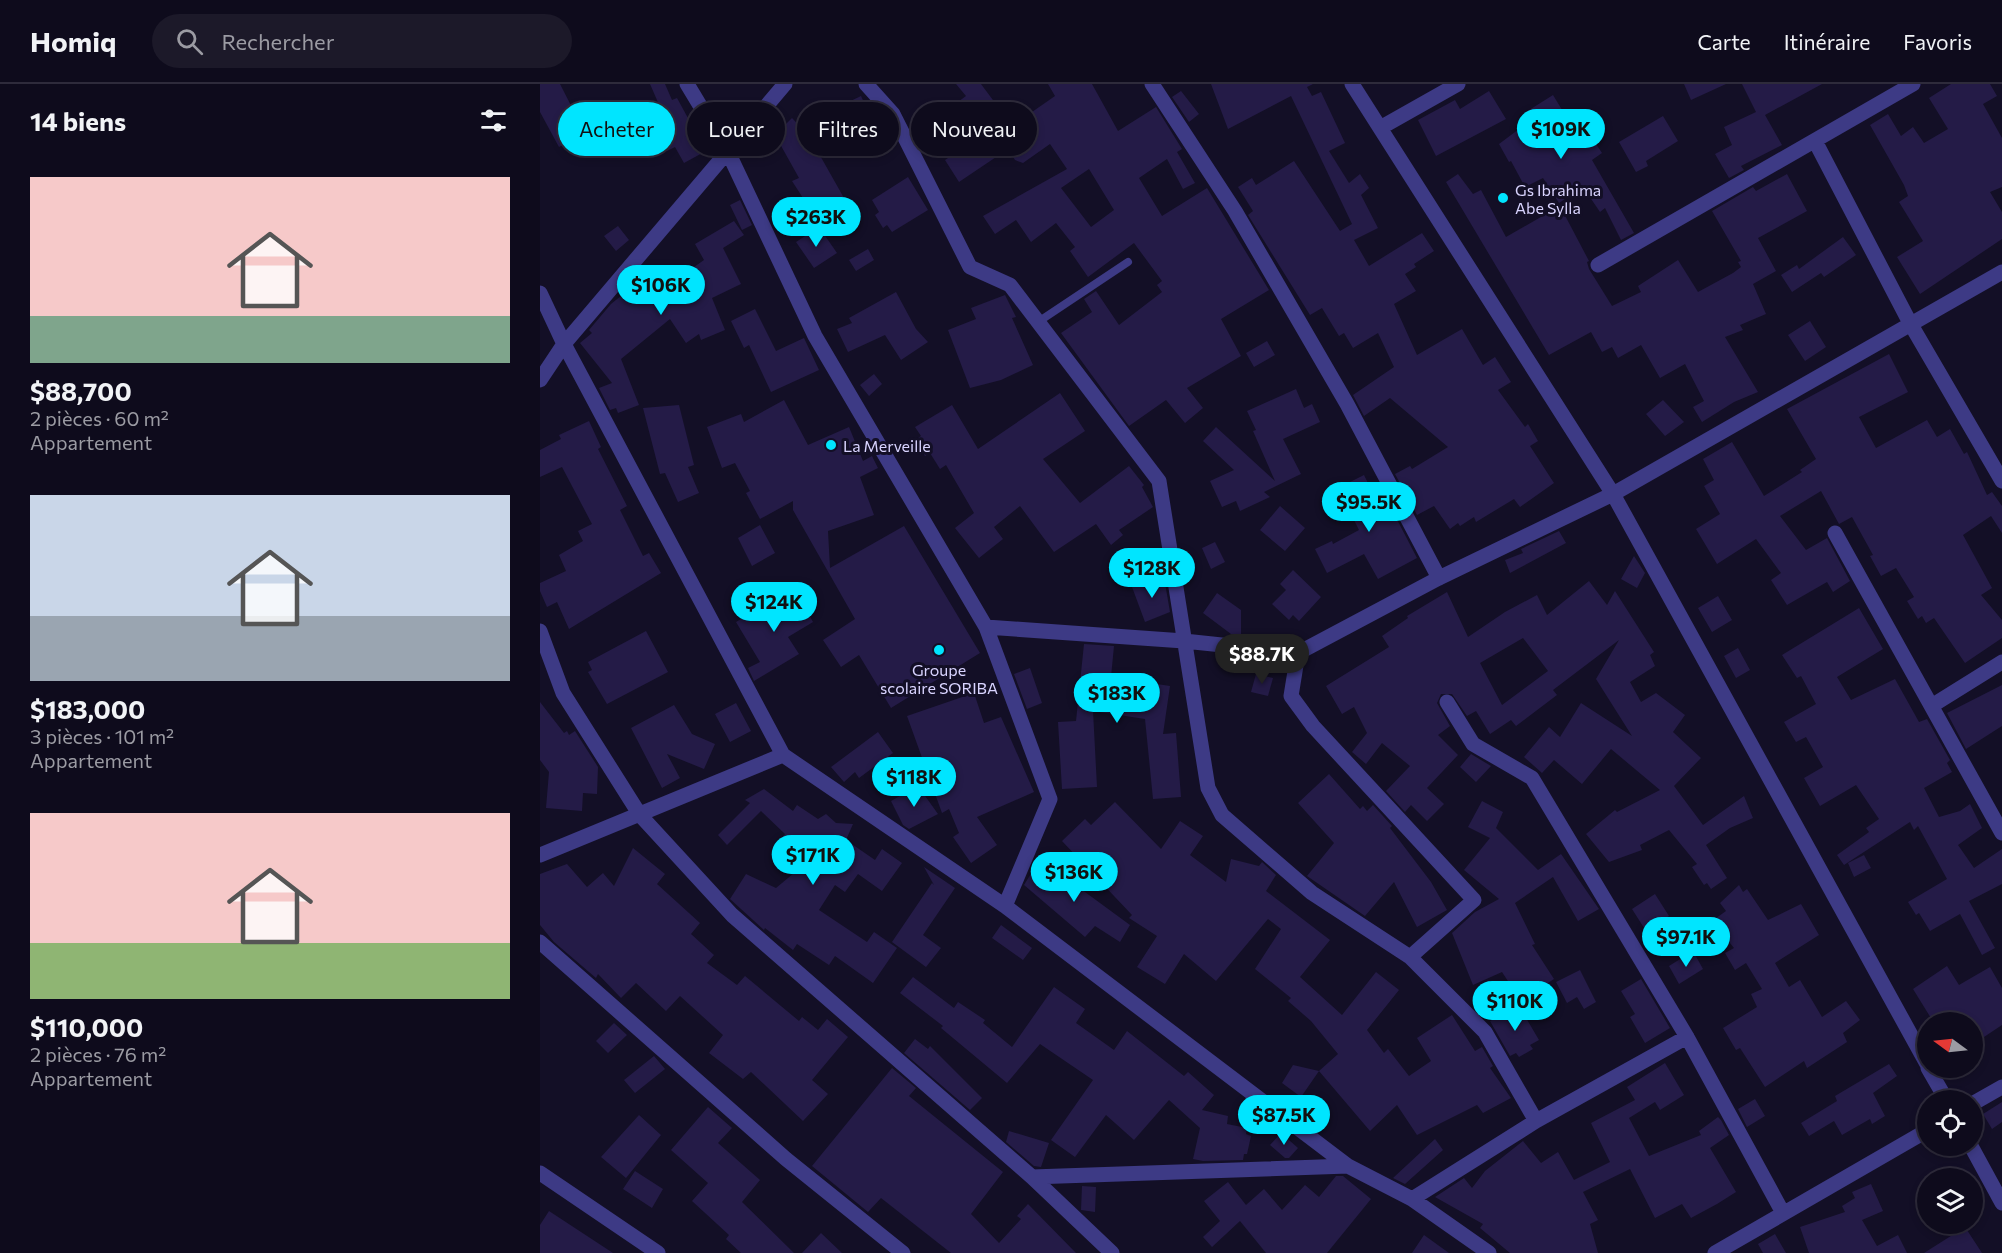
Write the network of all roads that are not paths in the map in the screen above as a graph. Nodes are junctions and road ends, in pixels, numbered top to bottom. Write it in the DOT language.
graph roads {
  1 [pos="687,84"];
  2 [pos="785,84"];
  3 [pos="866,84"];
  4 [pos="1152,84"];
  5 [pos="1352,84"];
  6 [pos="1458,84"];
  7 [pos="1913,84"];
  8 [pos="698,102"];
  9 [pos="770,102"];
  10 [pos="1380,128"];
  11 [pos="1815,141"];
  12 [pos="725,156"];
  13 [pos="730,156"];
  14 [pos="1128,262"];
  15 [pos="1599,265"];
  16 [pos="2002,272"];
  17 [pos="540,293"];
  18 [pos="1038,322"];
  19 [pos="1910,323"];
  20 [pos="564,344"];
  21 [pos="540,380"];
  22 [pos="2002,482"];
  23 [pos="1613,494"];
  24 [pos="1835,533"];
  25 [pos="1439,578"];
  26 [pos="986,627"];
  27 [pos="540,631"];
  28 [pos="1184,641"];
  29 [pos="1298,653"];
  30 [pos="2002,662"];
  31 [pos="1447,702"];
  32 [pos="1933,705"];
  33 [pos="783,755"];
  34 [pos="640,815"];
  35 [pos="2002,833"];
  36 [pos="540,855"];
  37 [pos="1005,906"];
  38 [pos="540,942"];
  39 [pos="1410,957"];
  40 [pos="1687,1037"];
  41 [pos="1917,1047"];
  42 [pos="2002,1087"];
  43 [pos="1983,1098"];
  44 [pos="1536,1121"];
  45 [pos="1917,1136"];
  46 [pos="1976,1156"];
  47 [pos="1348,1166"];
  48 [pos="540,1173"];
  49 [pos="1032,1177"];
  50 [pos="1413,1199"];
  51 [pos="2002,1203"];
  52 [pos="1783,1213"];
  53 [pos="658,1253"];
  54 [pos="903,1253"];
  55 [pos="1112,1253"];
  56 [pos="1490,1253"];
  57 [pos="1715,1253"];
  1 -- 8 [label="street"];
  2 -- 9 [label="street"];
  3 -- 18 [label="street"];
  4 -- 25 [label="street"];
  5 -- 10 [label="street"];
  6 -- 10 [label="street"];
  7 -- 11 [label="street"];
  10 -- 23 [label="street"];
  11 -- 15 [label="street"];
  11 -- 19 [label="street"];
  12 -- 20 [label="street"];
  13 -- 26 [label="street"];
  14 -- 18 [label="lane"];
  16 -- 19 [label="street"];
  17 -- 20 [label="street"];
  18 -- 28 [label="street"];
  19 -- 22 [label="street"];
  19 -- 23 [label="street"];
  20 -- 21 [label="street"];
  20 -- 33 [label="street"];
  23 -- 25 [label="street"];
  23 -- 41 [label="street"];
  24 -- 32 [label="street"];
  25 -- 29 [label="street"];
  26 -- 28 [label="street"];
  26 -- 37 [label="street"];
  27 -- 34 [label="street"];
  28 -- 29 [label="street"];
  28 -- 39 [label="street"];
  29 -- 39 [label="street"];
  30 -- 32 [label="street"];
  31 -- 40 [label="street"];
  32 -- 35 [label="street"];
  33 -- 34 [label="street"];
  33 -- 37 [label="street"];
  34 -- 36 [label="street"];
  34 -- 49 [label="street"];
  37 -- 47 [label="street"];
  38 -- 54 [label="street"];
  39 -- 44 [label="street"];
  40 -- 44 [label="street"];
  40 -- 52 [label="street"];
  42 -- 43 [label="street"];
  44 -- 50 [label="street"];
  45 -- 52 [label="street"];
  46 -- 51 [label="street"];
  47 -- 49 [label="street"];
  47 -- 50 [label="street"];
  48 -- 53 [label="street"];
  49 -- 55 [label="street"];
  50 -- 56 [label="street"];
  52 -- 57 [label="street"];
}
